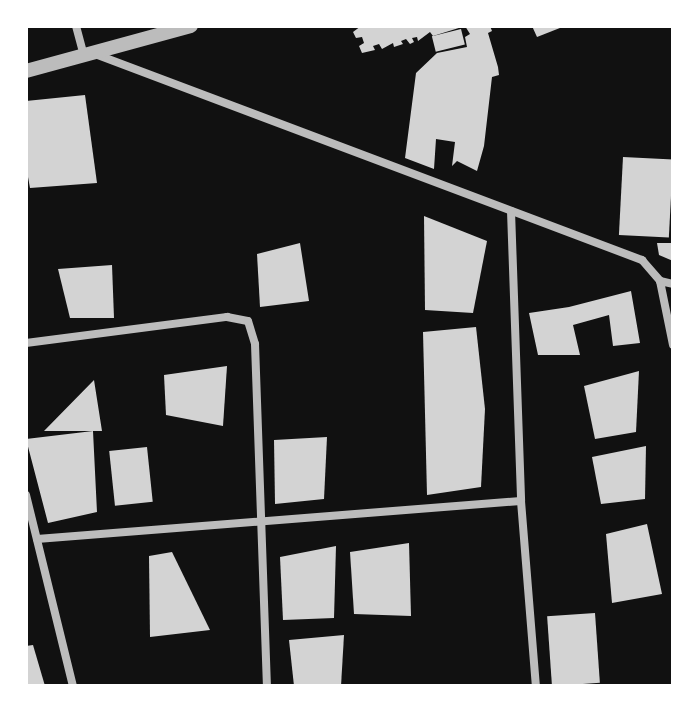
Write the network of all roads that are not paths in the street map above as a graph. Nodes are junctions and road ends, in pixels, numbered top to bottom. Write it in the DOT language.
graph roads {
  1 [pos="76,26"];
  2 [pos="191,26"];
  3 [pos="89,55"];
  4 [pos="26,71"];
  5 [pos="511,211"];
  6 [pos="660,281"];
  7 [pos="673,284"];
  8 [pos="26,343"];
  9 [pos="673,345"];
  10 [pos="26,495"];
  11 [pos="521,501"];
  12 [pos="259,523"];
  13 [pos="37,539"];
  14 [pos="73,686"];
  15 [pos="267,686"];
  16 [pos="536,686"];
  1 -- 3 [label="street"];
  2 -- 3 [label="street"];
  3 -- 4 [label="street"];
  3 -- 5 [label="street"];
  5 -- 6 [label="street"];
  5 -- 11 [label="street"];
  6 -- 7 [label="street"];
  6 -- 9 [label="street"];
  8 -- 12 [label="street"];
  10 -- 13 [label="street"];
  11 -- 12 [label="street"];
  11 -- 16 [label="street"];
  12 -- 13 [label="street"];
  12 -- 15 [label="street"];
  13 -- 14 [label="street"];
}
